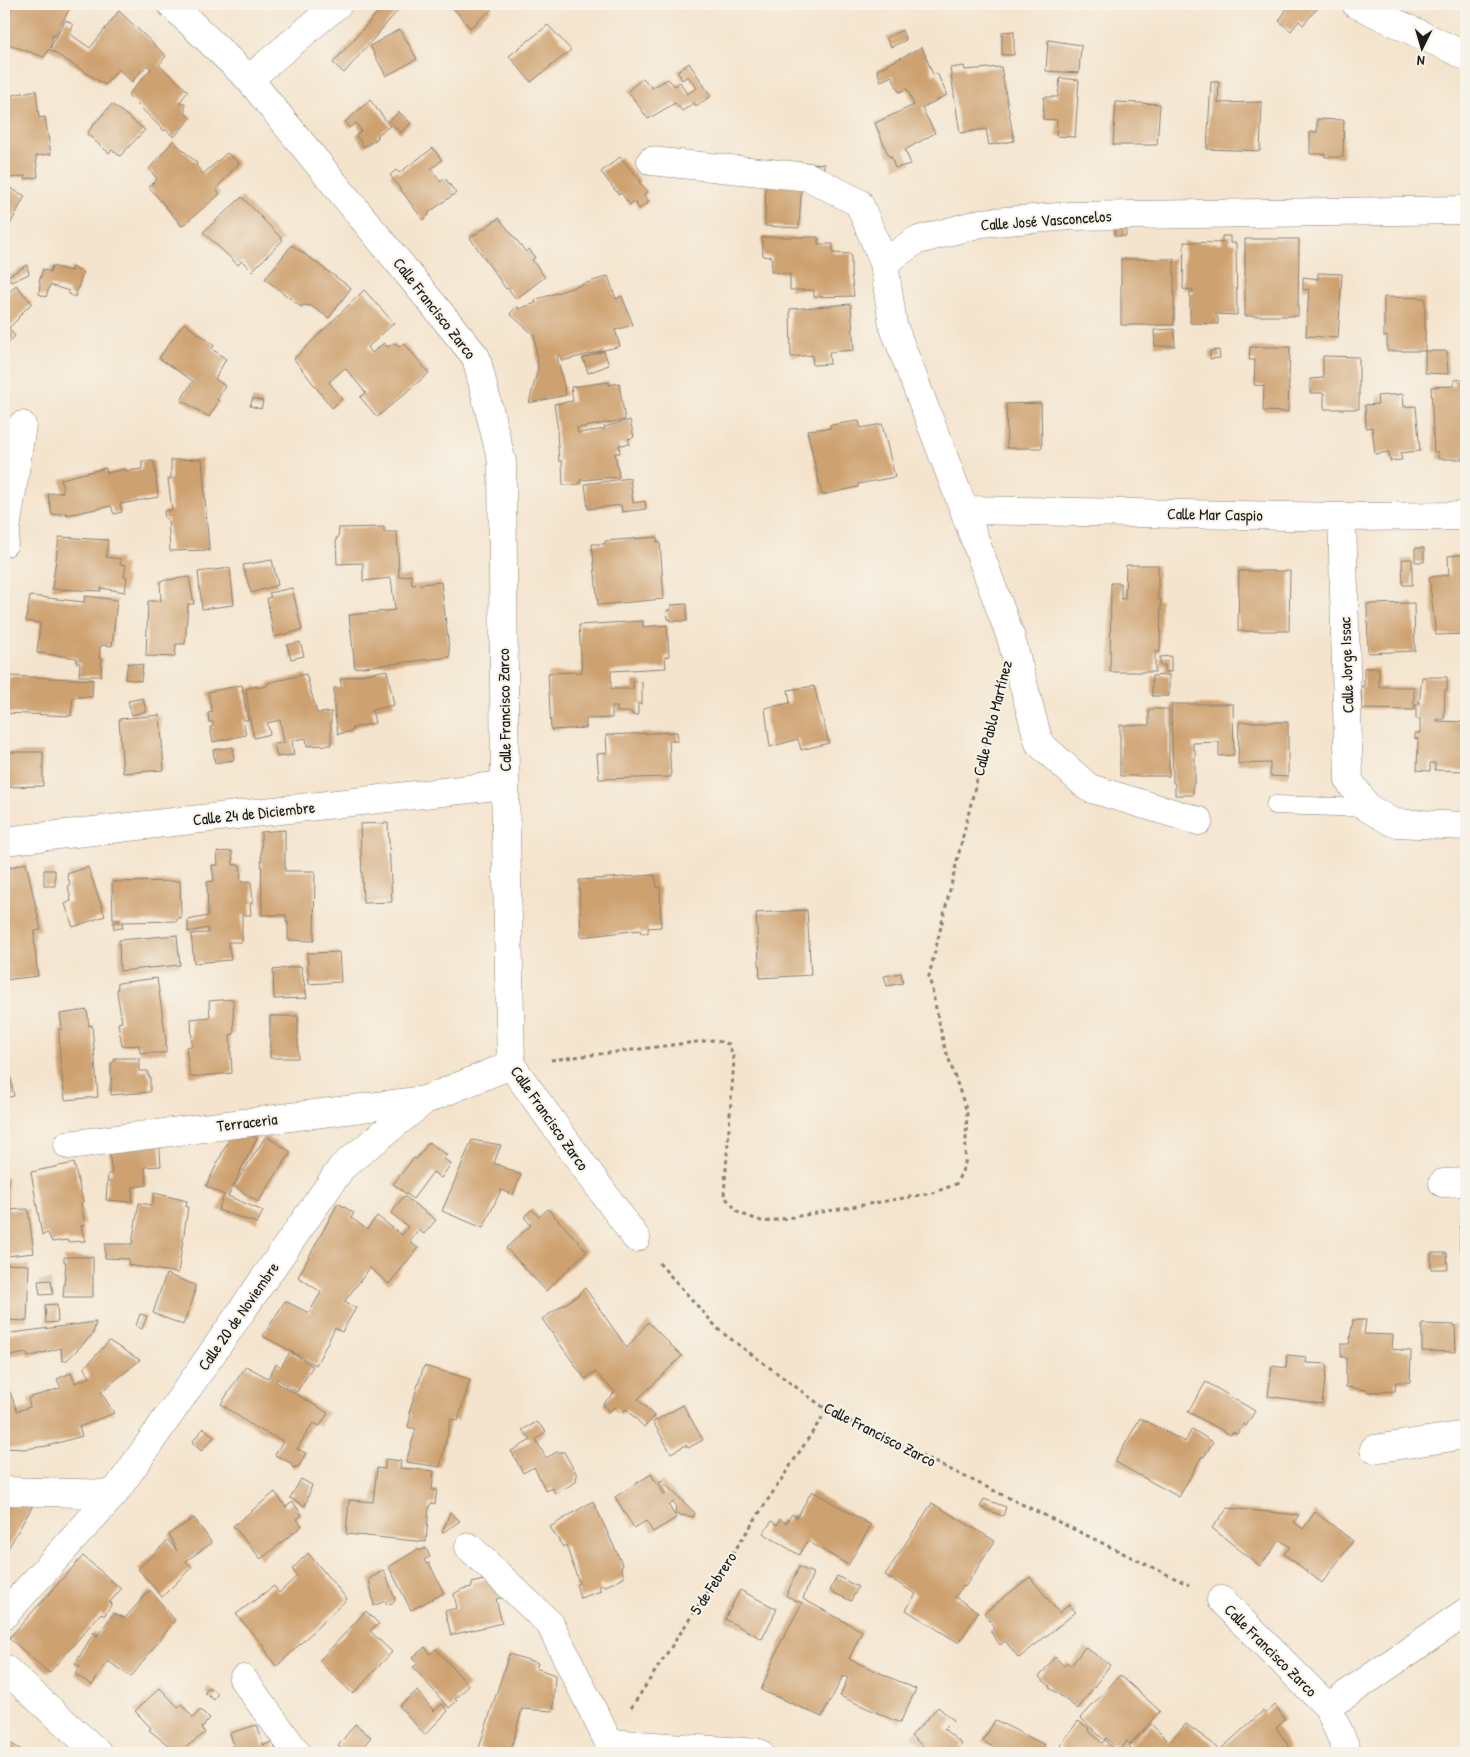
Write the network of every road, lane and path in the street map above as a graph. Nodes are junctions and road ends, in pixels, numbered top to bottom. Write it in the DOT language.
graph roads {
  1 [pos="171,4"];
  2 [pos="338,4"];
  3 [pos="1356,4"];
  4 [pos="1466,56"];
  5 [pos="249,79"];
  6 [pos="651,161"];
  7 [pos="1466,210"];
  8 [pos="884,263"];
  9 [pos="22,424"];
  10 [pos="964,510"];
  11 [pos="1466,516"];
  12 [pos="1342,517"];
  13 [pos="4,543"];
  14 [pos="995,706"];
  15 [pos="505,786"];
  16 [pos="1275,805"];
  17 [pos="1368,808"];
  18 [pos="1199,821"];
  19 [pos="1466,826"];
  20 [pos="4,841"];
  21 [pos="511,1065"];
  22 [pos="425,1100"];
  23 [pos="68,1145"];
  24 [pos="636,1238"];
  25 [pos="827,1410"];
  26 [pos="1466,1435"];
  27 [pos="1374,1448"];
  28 [pos="4,1491"];
  29 [pos="114,1494"];
  30 [pos="469,1547"];
  31 [pos="1221,1600"];
  32 [pos="1466,1612"];
  33 [pos="4,1615"];
  34 [pos="4,1668"];
  35 [pos="243,1679"];
  36 [pos="1328,1707"];
  37 [pos="605,1750"];
  38 [pos="98,1753"];
  39 [pos="297,1753"];
  40 [pos="759,1753"];
  41 [pos="1348,1753"];
  1 -- 5 [label="street, Calle Francisco Zarco"];
  2 -- 5 [label="street"];
  3 -- 4 [label="street"];
  5 -- 15 [label="street, Calle Francisco Zarco"];
  6 -- 8 [label="street"];
  7 -- 8 [label="street, Calle José Vasconcelos"];
  8 -- 10 [label="street, Calle Pablo Martínez"];
  9 -- 13 [label="street"];
  10 -- 12 [label="street, Calle Mar Caspio"];
  10 -- 18 [label="street, Calle Pablo Martínez"];
  11 -- 12 [label="street, Calle Mar Caspio"];
  12 -- 17 [label="street, Calle Jorge Issac"];
  14 -- 21 [label="path, Calle Pablo Martínez"];
  15 -- 20 [label="street, Calle 24 de Diciembre"];
  15 -- 21 [label="street, Calle Francisco Zarco"];
  16 -- 17 [label="lane, Calle Jorge Issac"];
  17 -- 19 [label="street, Calle Jorge Issac"];
  21 -- 22 [label="street, Calle 20 de Noviembre"];
  21 -- 24 [label="street, Calle Francisco Zarco"];
  22 -- 23 [label="street, Terraceria"];
  22 -- 29 [label="street, Calle 20 de Noviembre"];
  24 -- 25 [label="path, Calle Francisco Zarco"];
  25 -- 31 [label="path, Calle Francisco Zarco"];
  25 -- 37 [label="path, 5 de Febrero"];
  26 -- 27 [label="street"];
  28 -- 29 [label="street"];
  29 -- 33 [label="street, Calle 20 de Noviembre"];
  30 -- 37 [label="street"];
  31 -- 36 [label="street, Calle Francisco Zarco"];
  32 -- 36 [label="street"];
  34 -- 38 [label="street"];
  35 -- 39 [label="street"];
  36 -- 41 [label="street, Calle Francisco Zarco"];
  37 -- 40 [label="street"];
}
